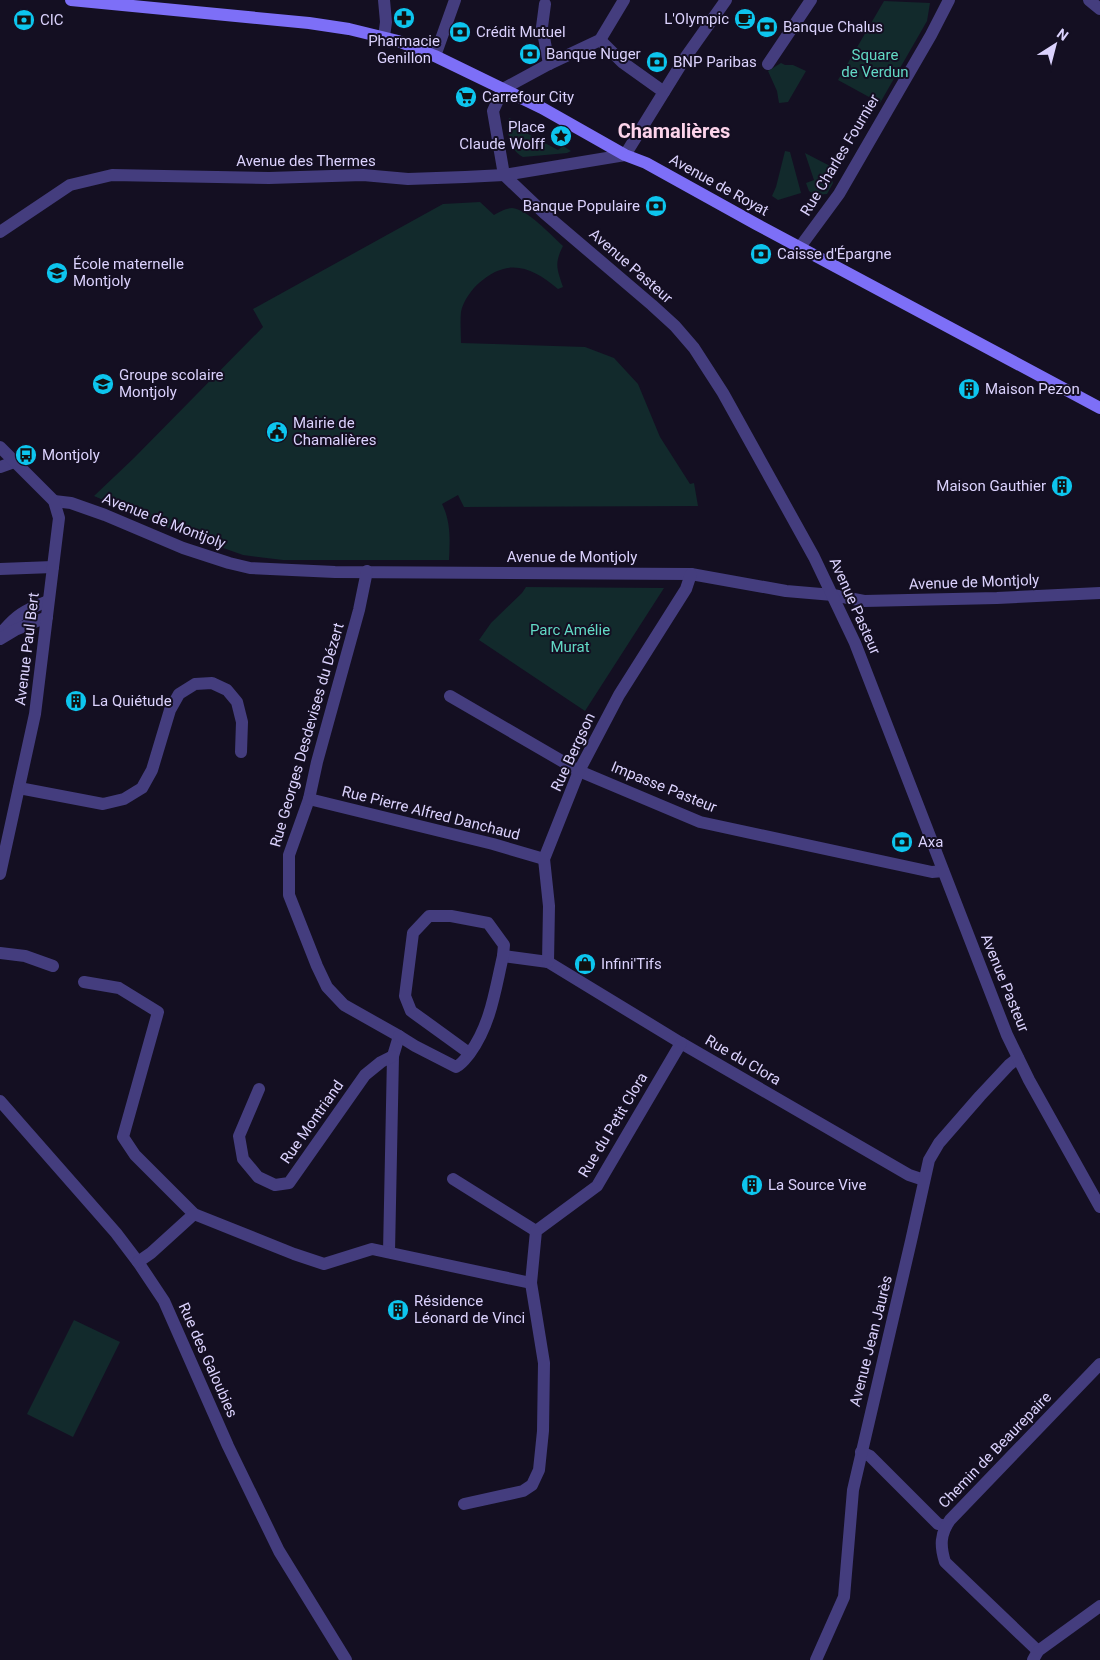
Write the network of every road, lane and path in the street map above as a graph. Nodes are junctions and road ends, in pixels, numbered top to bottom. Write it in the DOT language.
graph roads {
  1 [pos="71,0"];
  2 [pos="384,0"];
  3 [pos="455,0"];
  4 [pos="624,0"];
  5 [pos="726,0"];
  6 [pos="811,0"];
  7 [pos="949,0"];
  8 [pos="1089,0"];
  9 [pos="544,4"];
  10 [pos="1100,9"];
  11 [pos="384,37"];
  12 [pos="600,40"];
  13 [pos="435,56"];
  14 [pos="550,64"];
  15 [pos="768,64"];
  16 [pos="503,89"];
  17 [pos="664,92"];
  18 [pos="625,155"];
  19 [pos="504,175"];
  20 [pos="0,232"];
  21 [pos="800,248"];
  22 [pos="1100,408"];
  23 [pos="0,447"];
  24 [pos="14,462"];
  25 [pos="0,467"];
  26 [pos="54,501"];
  27 [pos="53,567"];
  28 [pos="0,569"];
  29 [pos="367,571"];
  30 [pos="691,574"];
  31 [pos="1100,593"];
  32 [pos="832,595"];
  33 [pos="48,602"];
  34 [pos="46,617"];
  35 [pos="0,637"];
  36 [pos="450,696"];
  37 [pos="241,752"];
  38 [pos="579,771"];
  39 [pos="19,788"];
  40 [pos="309,799"];
  41 [pos="544,859"];
  42 [pos="943,871"];
  43 [pos="0,874"];
  44 [pos="0,953"];
  45 [pos="503,956"];
  46 [pos="548,962"];
  47 [pos="54,966"];
  48 [pos="84,982"];
  49 [pos="399,1036"];
  50 [pos="681,1043"];
  51 [pos="469,1054"];
  52 [pos="393,1056"];
  53 [pos="1018,1058"];
  54 [pos="259,1089"];
  55 [pos="0,1101"];
  56 [pos="453,1179"];
  57 [pos="924,1180"];
  58 [pos="1100,1207"];
  59 [pos="194,1214"];
  60 [pos="536,1231"];
  61 [pos="389,1252"];
  62 [pos="138,1262"];
  63 [pos="531,1283"];
  64 [pos="1100,1364"];
  65 [pos="861,1452"];
  66 [pos="464,1504"];
  67 [pos="946,1526"];
  68 [pos="1100,1606"];
  69 [pos="1035,1656"];
  70 [pos="346,1660"];
  71 [pos="816,1660"];
  1 -- 11 [label="main road, Avenue de Royat"];
  2 -- 11 [label="street"];
  3 -- 13 [label="street"];
  4 -- 12 [label="street"];
  5 -- 17 [label="street"];
  6 -- 15 [label="street"];
  7 -- 21 [label="street, Rue Charles Fournier"];
  8 -- 10 [label="street"];
  9 -- 14 [label="street"];
  11 -- 13 [label="main road, Avenue de Royat"];
  12 -- 14 [label="street"];
  12 -- 17 [label="street"];
  13 -- 16 [label="main road, Avenue de Royat"];
  14 -- 16 [label="street"];
  16 -- 18 [label="main road, Avenue de Royat"];
  16 -- 19 [label="street"];
  17 -- 18 [label="street"];
  18 -- 19 [label="street, Avenue des Thermes"];
  18 -- 21 [label="main road, Avenue de Royat"];
  19 -- 20 [label="street, Avenue des Thermes"];
  19 -- 32 [label="street, Avenue Pasteur"];
  21 -- 22 [label="main road, Avenue de Royat"];
  23 -- 24 [label="street"];
  24 -- 25 [label="street"];
  24 -- 26 [label="street"];
  26 -- 27 [label="street, Avenue Paul Bert"];
  26 -- 29 [label="street, Avenue de Montjoly"];
  27 -- 28 [label="street"];
  27 -- 33 [label="street, Avenue Paul Bert"];
  29 -- 30 [label="street, Avenue de Montjoly"];
  29 -- 40 [label="street, Rue Georges Desdevises du Dézert"];
  30 -- 32 [label="street, Avenue de Montjoly"];
  30 -- 38 [label="street, Rue Bergson"];
  31 -- 32 [label="street, Avenue de Montjoly"];
  32 -- 42 [label="street, Avenue Pasteur"];
  33 -- 34 [label="street, Avenue Paul Bert"];
  33 -- 35 [label="street"];
  34 -- 35 [label="street"];
  34 -- 39 [label="street, Avenue Paul Bert"];
  36 -- 38 [label="street, Impasse Pasteur"];
  37 -- 39 [label="street"];
  38 -- 41 [label="street, Rue Bergson"];
  38 -- 42 [label="street, Impasse Pasteur"];
  39 -- 43 [label="street, Avenue Paul Bert"];
  40 -- 41 [label="street, Rue Pierre Alfred Danchaud"];
  40 -- 49 [label="street, Rue Georges Desdevises du Dézert"];
  41 -- 46 [label="street, Rue Bergson"];
  42 -- 53 [label="street, Avenue Pasteur"];
  44 -- 47 [label="street"];
  45 -- 46 [label="street"];
  45 -- 51 [label="street"];
  45 -- 51 [label="street"];
  46 -- 50 [label="street, Rue du Clora"];
  48 -- 59 [label="street"];
  49 -- 51 [label="street, Rue Georges Desdevises du Dézert"];
  49 -- 52 [label="street"];
  50 -- 57 [label="street, Rue du Clora"];
  50 -- 60 [label="street, Rue du Petit Clora"];
  52 -- 54 [label="street, Rue Montriand"];
  52 -- 61 [label="street"];
  53 -- 57 [label="street, Avenue Jean Jaurès"];
  53 -- 58 [label="street, Avenue Pasteur"];
  55 -- 62 [label="street, Rue des Galoubies"];
  56 -- 60 [label="street"];
  57 -- 65 [label="street, Avenue Jean Jaurès"];
  59 -- 61 [label="street"];
  59 -- 62 [label="street"];
  60 -- 63 [label="street"];
  61 -- 63 [label="street"];
  62 -- 70 [label="street, Rue des Galoubies"];
  63 -- 66 [label="street"];
  64 -- 67 [label="street, Chemin de Beaurepaire"];
  65 -- 67 [label="street"];
  65 -- 71 [label="street, Avenue Jean Jaurès"];
  67 -- 69 [label="street, Chemin de Beaurepaire"];
  68 -- 69 [label="street"];
}
